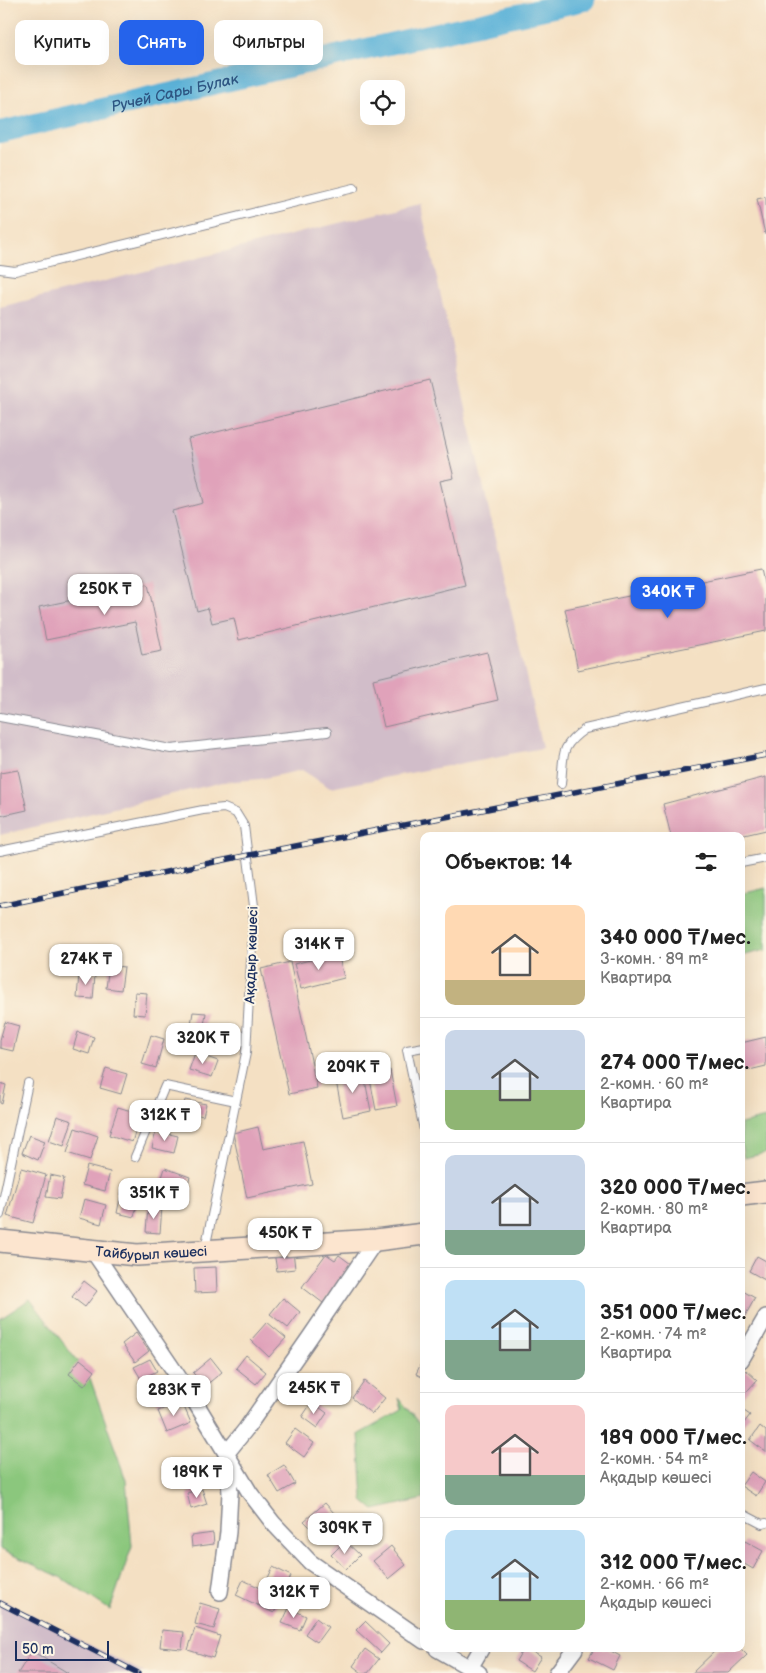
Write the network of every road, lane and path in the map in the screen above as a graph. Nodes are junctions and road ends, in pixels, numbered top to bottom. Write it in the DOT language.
graph roads {
  1 [pos="354,188"];
  2 [pos="0,269"];
  3 [pos="766,688"];
  4 [pos="0,717"];
  5 [pos="327,732"];
  6 [pos="562,784"];
  7 [pos="0,851"];
  8 [pos="766,858"];
  9 [pos="745,862"];
  10 [pos="420,1048"];
  11 [pos="28,1083"];
  12 [pos="236,1101"];
  13 [pos="420,1111"];
  14 [pos="135,1157"];
  15 [pos="766,1192"];
  16 [pos="745,1195"];
  17 [pos="0,1215"];
  18 [pos="420,1234"];
  19 [pos="0,1240"];
  20 [pos="376,1240"];
  21 [pos="205,1249"];
  22 [pos="93,1251"];
  23 [pos="766,1317"];
  24 [pos="745,1353"];
  25 [pos="226,1454"];
  26 [pos="745,1515"];
  27 [pos="766,1524"];
  28 [pos="220,1592"];
  29 [pos="420,1638"];
  30 [pos="442,1652"];
  31 [pos="480,1652"];
  32 [pos="573,1652"];
  33 [pos="474,1670"];
  34 [pos="558,1673"];
  1 -- 2 [label="lane"];
  3 -- 6 [label="lane"];
  4 -- 5 [label="lane"];
  7 -- 12 [label="lane, Ақадыр көшесі"];
  8 -- 9 [label="lane"];
  10 -- 13 [label="lane"];
  11 -- 17 [label="lane"];
  12 -- 14 [label="lane"];
  12 -- 21 [label="lane, Ақадыр көшесі"];
  15 -- 16 [label="main road"];
  18 -- 20 [label="main road, Тайбурыл көшесі"];
  19 -- 22 [label="main road, Тайбурыл көшесі"];
  20 -- 21 [label="main road, Тайбурыл көшесі"];
  20 -- 25 [label="street"];
  21 -- 22 [label="main road, Тайбурыл көшесі"];
  22 -- 25 [label="street"];
  23 -- 24 [label="street"];
  25 -- 28 [label="street"];
  25 -- 29 [label="street"];
  26 -- 27 [label="lane"];
  30 -- 33 [label="street"];
  31 -- 33 [label="street"];
  32 -- 34 [label="street"];
}
